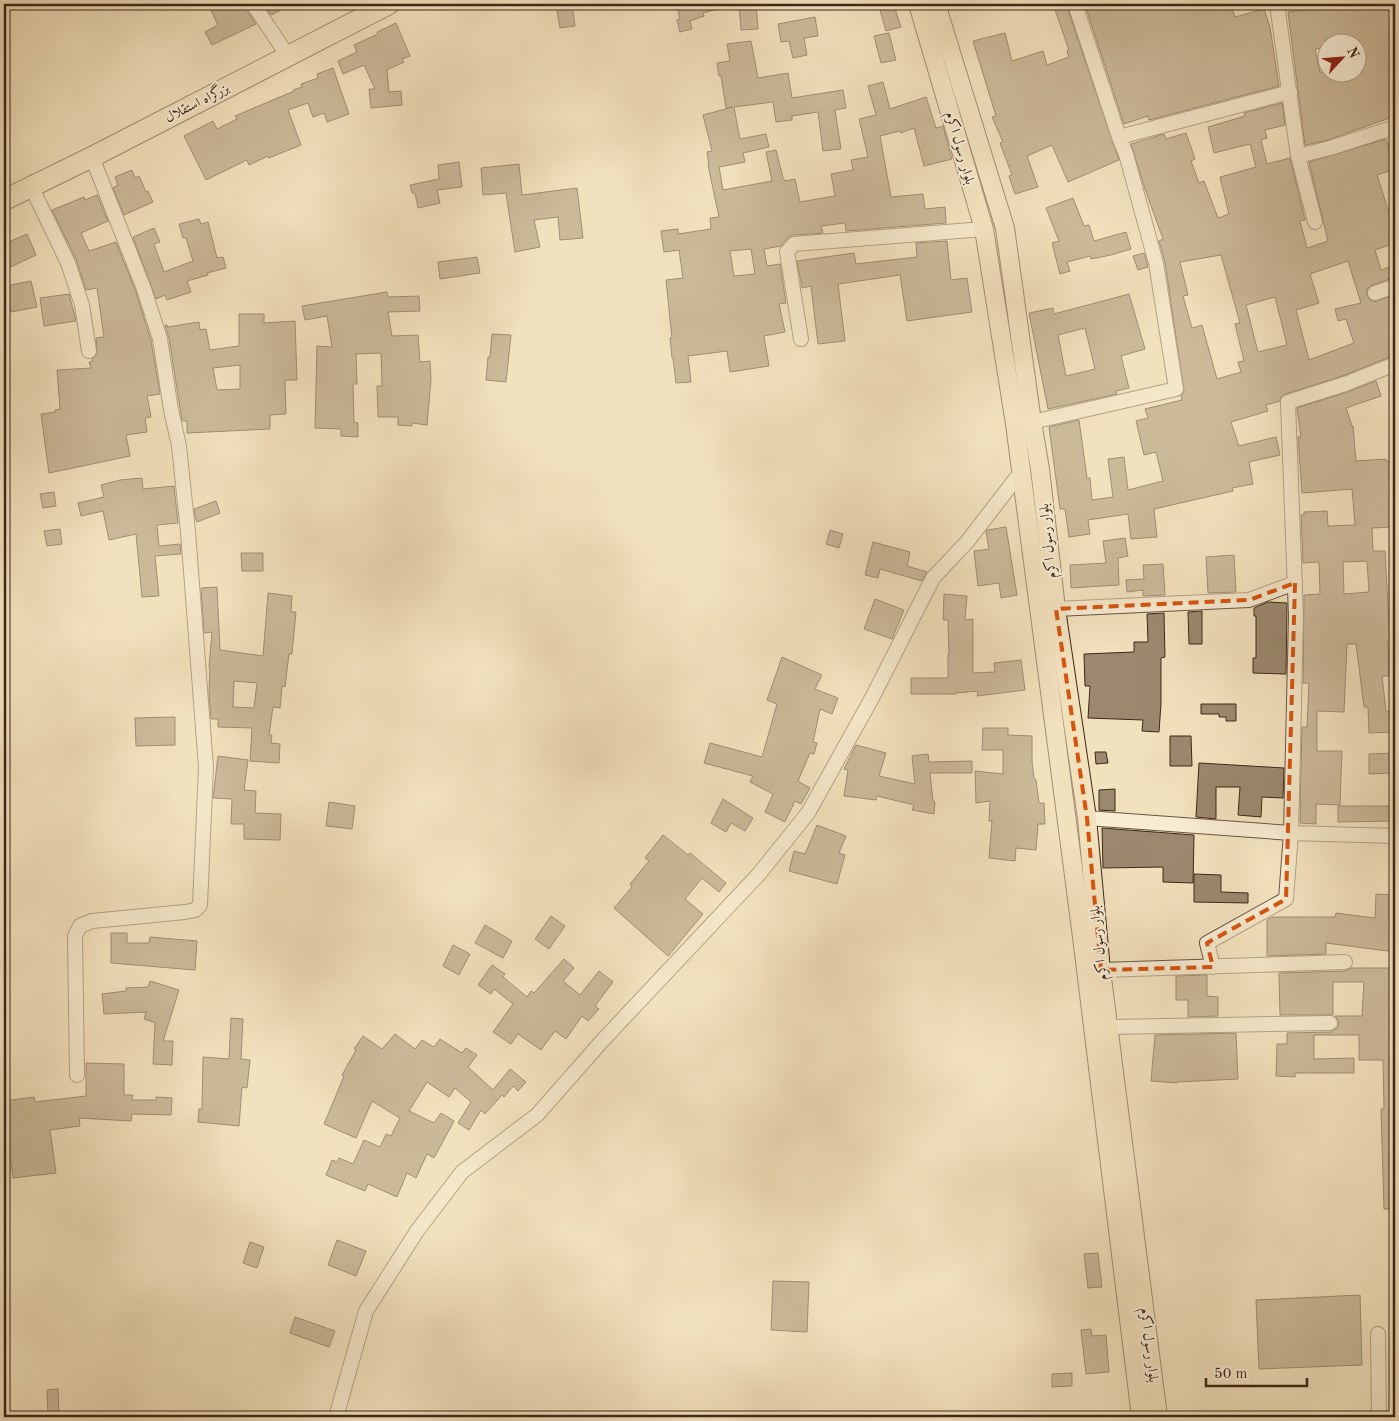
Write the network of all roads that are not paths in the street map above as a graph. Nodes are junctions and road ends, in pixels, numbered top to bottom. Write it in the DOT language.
graph roads {
  1 [pos="253,4"];
  2 [pos="389,4"];
  3 [pos="918,4"];
  4 [pos="936,4"];
  5 [pos="1075,4"];
  6 [pos="1277,4"];
  7 [pos="288,56"];
  8 [pos="1290,92"];
  9 [pos="1395,127"];
  10 [pos="1119,137"];
  11 [pos="1298,156"];
  12 [pos="92,157"];
  13 [pos="32,186"];
  14 [pos="4,200"];
  15 [pos="1315,222"];
  16 [pos="984,229"];
  17 [pos="1395,286"];
  18 [pos="1375,293"];
  19 [pos="801,339"];
  20 [pos="89,351"];
  21 [pos="1395,364"];
  22 [pos="1032,422"];
  23 [pos="1040,469"];
  24 [pos="1021,472"];
  25 [pos="1295,583"];
  26 [pos="1056,610"];
  27 [pos="1087,818"];
  28 [pos="1291,833"];
  29 [pos="1395,836"];
  30 [pos="1345,962"];
  31 [pos="1213,967"];
  32 [pos="1101,970"];
  33 [pos="1330,1023"];
  34 [pos="1110,1027"];
  35 [pos="77,1075"];
  36 [pos="1378,1334"];
  37 [pos="338,1417"];
  38 [pos="1141,1417"];
  39 [pos="1158,1417"];
  40 [pos="1379,1417"];
  1 -- 7 [label="street"];
  2 -- 7 [label="highway, بزرگراه استقلال"];
  3 -- 16 [label="main road, بلوار رسول اکرم"];
  4 -- 22 [label="main road, بلوار رسول اکرم"];
  5 -- 10 [label="street"];
  6 -- 8 [label="street"];
  7 -- 12 [label="highway, بزرگراه استقلال"];
  8 -- 10 [label="street"];
  8 -- 11 [label="street"];
  9 -- 11 [label="street"];
  10 -- 22 [label="street"];
  11 -- 15 [label="street"];
  12 -- 13 [label="highway, بزرگراه استقلال"];
  12 -- 35 [label="street"];
  13 -- 14 [label="highway, بزرگراه استقلال"];
  13 -- 20 [label="street"];
  16 -- 19 [label="street"];
  16 -- 24 [label="main road, بلوار رسول اکرم"];
  17 -- 18 [label="street"];
  21 -- 25 [label="street"];
  22 -- 23 [label="main road, بلوار رسول اکرم"];
  23 -- 24 [label="main road"];
  23 -- 26 [label="main road, بلوار رسول اکرم"];
  24 -- 37 [label="street"];
  24 -- 38 [label="main road, بلوار رسول اکرم"];
  25 -- 26 [label="street"];
  25 -- 28 [label="street"];
  26 -- 27 [label="main road, بلوار رسول اکرم"];
  27 -- 28 [label="street"];
  27 -- 32 [label="main road, بلوار رسول اکرم"];
  28 -- 29 [label="street"];
  28 -- 31 [label="street"];
  30 -- 31 [label="street"];
  31 -- 32 [label="street"];
  32 -- 34 [label="main road, بلوار رسول اکرم"];
  33 -- 34 [label="street"];
  34 -- 39 [label="main road, بلوار رسول اکرم"];
  36 -- 40 [label="street"];
}
